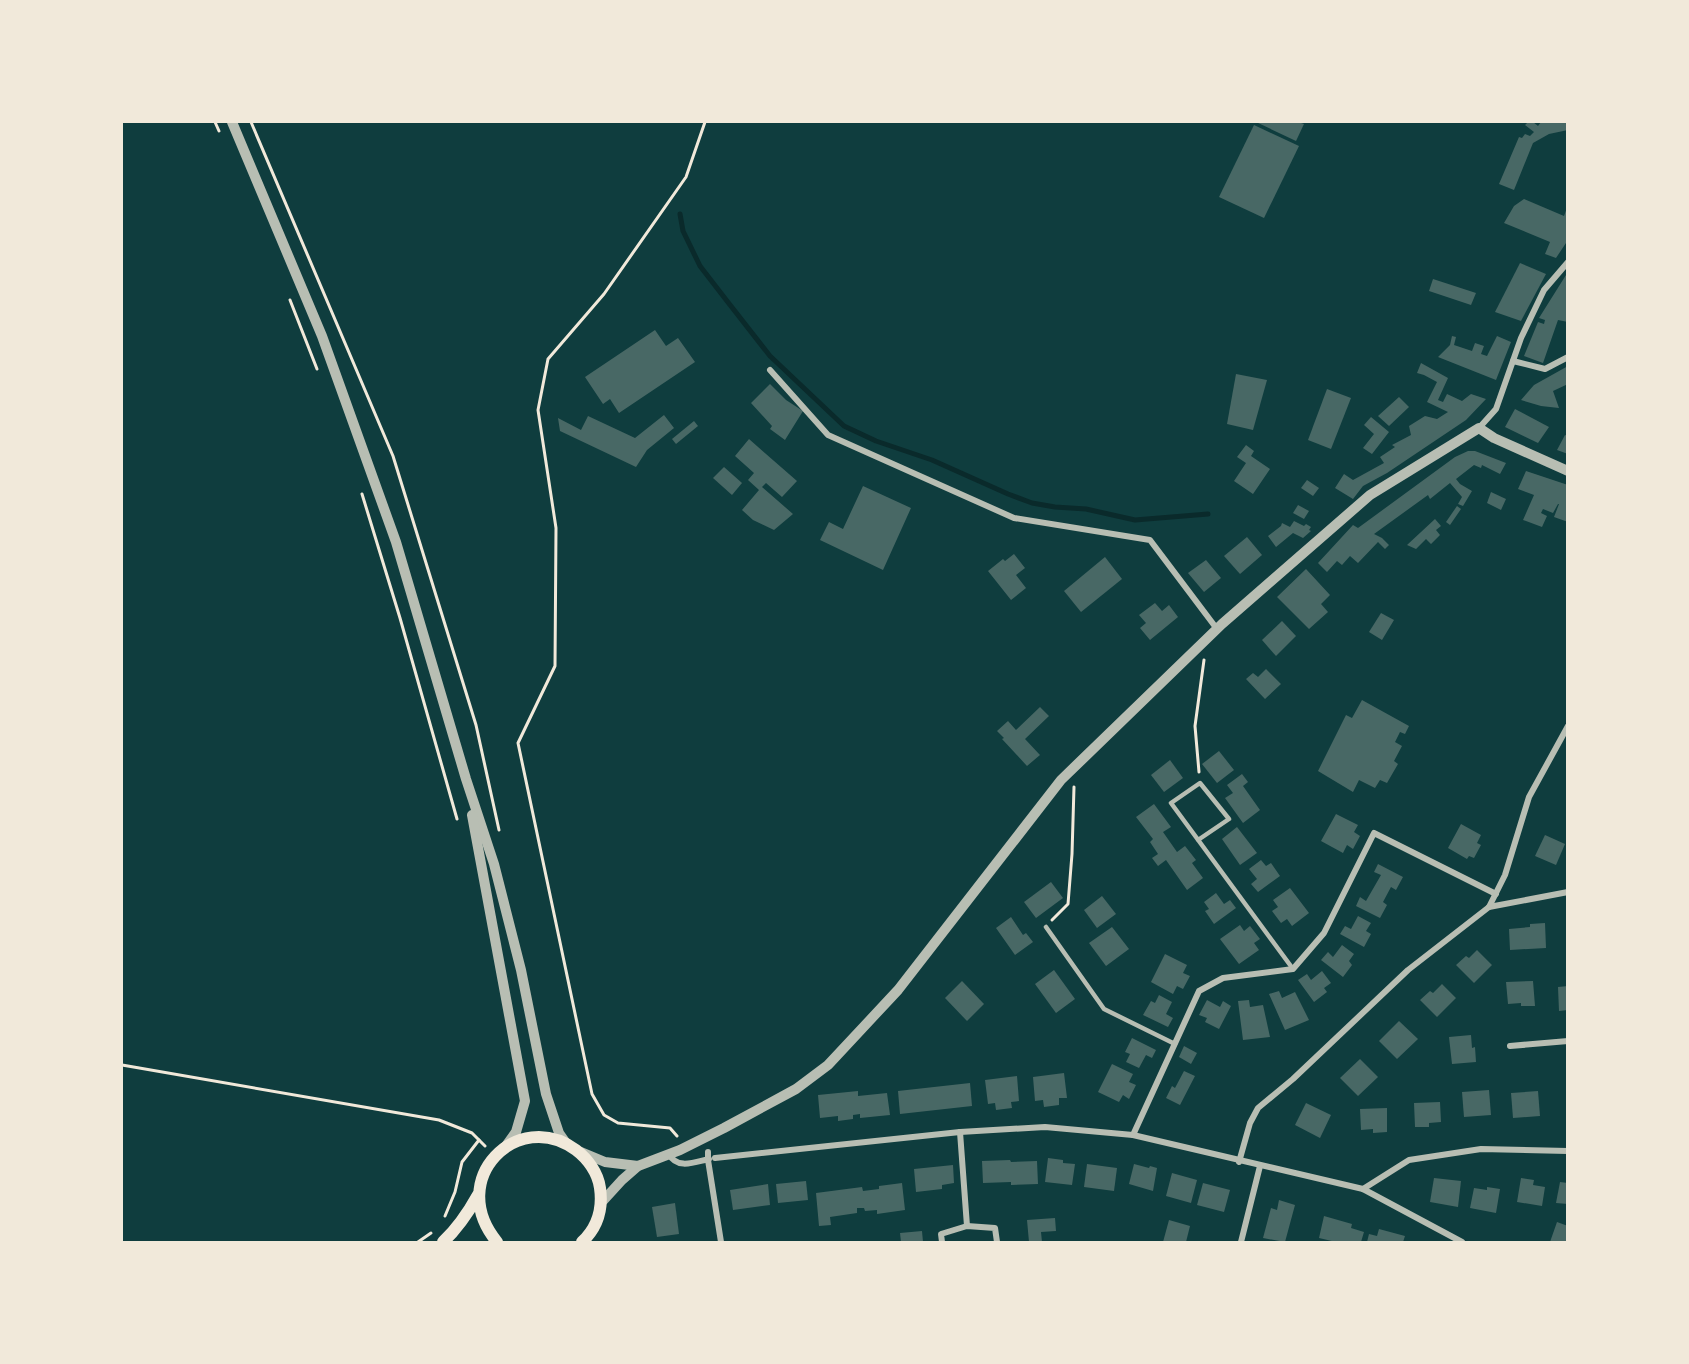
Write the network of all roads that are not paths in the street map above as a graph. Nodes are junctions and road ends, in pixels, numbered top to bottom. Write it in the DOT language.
graph roads {
  1 [pos="232,122"];
  2 [pos="1568,262"];
  3 [pos="1568,357"];
  4 [pos="1513,361"];
  5 [pos="770,370"];
  6 [pos="1479,428"];
  7 [pos="1568,471"];
  8 [pos="1217,629"];
  9 [pos="1568,726"];
  10 [pos="466,779"];
  11 [pos="1198,840"];
  12 [pos="1568,892"];
  13 [pos="1496,894"];
  14 [pos="1489,907"];
  15 [pos="1046,927"];
  16 [pos="1293,969"];
  17 [pos="1568,1041"];
  18 [pos="1175,1044"];
  19 [pos="1510,1046"];
  20 [pos="960,1132"];
  21 [pos="1133,1135"];
  22 [pos="700,1140"];
  23 [pos="571,1147"];
  24 [pos="503,1149"];
  25 [pos="1568,1151"];
  26 [pos="708,1152"];
  27 [pos="669,1154"];
  28 [pos="715,1158"];
  29 [pos="708,1160"];
  30 [pos="1239,1162"];
  31 [pos="638,1166"];
  32 [pos="1260,1166"];
  33 [pos="1363,1190"];
  34 [pos="478,1194"];
  35 [pos="601,1203"];
  36 [pos="966,1226"];
  37 [pos="593,1227"];
  38 [pos="443,1242"];
  39 [pos="497,1242"];
  40 [pos="582,1242"];
  41 [pos="591,1242"];
  42 [pos="721,1242"];
  43 [pos="942,1242"];
  44 [pos="997,1242"];
  45 [pos="1241,1242"];
  46 [pos="1462,1242"];
  1 -- 10 [label="street"];
  2 -- 4 [label="street"];
  3 -- 4 [label="street"];
  4 -- 6 [label="street"];
  5 -- 8 [label="street"];
  6 -- 7 [label="street"];
  6 -- 8 [label="street"];
  8 -- 22 [label="street"];
  9 -- 13 [label="street"];
  10 -- 23 [label="street"];
  10 -- 24 [label="street"];
  11 -- 11 [label="lane"];
  11 -- 16 [label="lane"];
  12 -- 14 [label="street"];
  13 -- 14 [label="street"];
  13 -- 16 [label="street"];
  14 -- 30 [label="street"];
  15 -- 18 [label="lane"];
  16 -- 18 [label="street"];
  17 -- 19 [label="street"];
  18 -- 21 [label="street"];
  20 -- 21 [label="street"];
  20 -- 28 [label="street"];
  20 -- 36 [label="street"];
  21 -- 30 [label="street"];
  22 -- 26 [label="street"];
  22 -- 27 [label="street"];
  23 -- 24 [label="main road"];
  23 -- 31 [label="street"];
  23 -- 35 [label="main road"];
  24 -- 34 [label="main road"];
  25 -- 33 [label="street"];
  26 -- 28 [label="street"];
  26 -- 29 [label="street"];
  27 -- 29 [label="street"];
  27 -- 31 [label="street"];
  28 -- 29 [label="street"];
  29 -- 42 [label="street"];
  30 -- 32 [label="street"];
  31 -- 35 [label="street"];
  32 -- 33 [label="street"];
  32 -- 45 [label="street"];
  33 -- 46 [label="street"];
  34 -- 38 [label="main road"];
  34 -- 39 [label="main road"];
  35 -- 37 [label="main road"];
  36 -- 43 [label="street"];
  36 -- 44 [label="street"];
  37 -- 40 [label="main road"];
  37 -- 41 [label="lane"];
}
